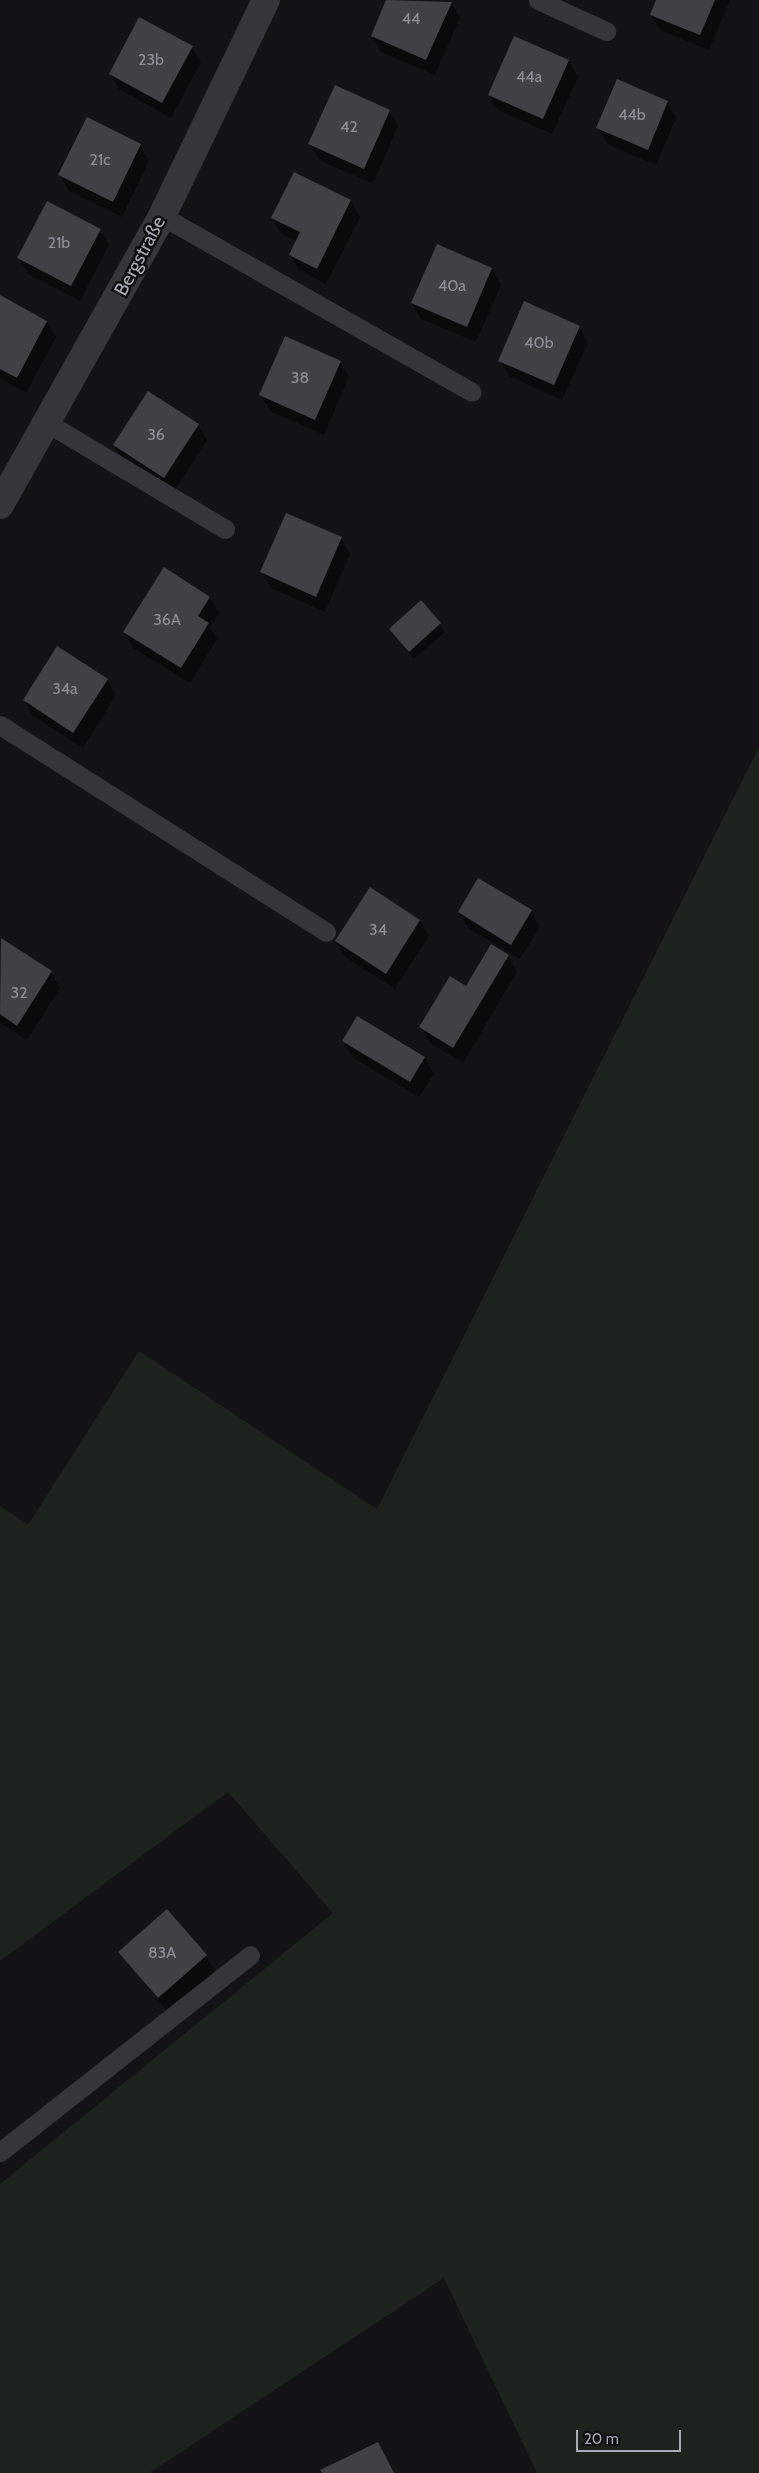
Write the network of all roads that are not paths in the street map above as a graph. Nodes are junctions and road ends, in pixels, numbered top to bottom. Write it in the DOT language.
graph roads {
  1 [pos="266,0"];
  2 [pos="538,0"];
  3 [pos="606,31"];
  4 [pos="162,216"];
  5 [pos="472,392"];
  6 [pos="49,424"];
  7 [pos="0,504"];
  8 [pos="226,529"];
  9 [pos="0,725"];
  10 [pos="326,932"];
  11 [pos="250,1955"];
  12 [pos="0,2152"];
  1 -- 4 [label="street, Bergstraße"];
  2 -- 3 [label="lane"];
  4 -- 5 [label="lane"];
  4 -- 6 [label="street, Bergstraße"];
  6 -- 7 [label="street, Bergstraße"];
  6 -- 8 [label="lane"];
  9 -- 10 [label="lane"];
  11 -- 12 [label="lane"];
}
